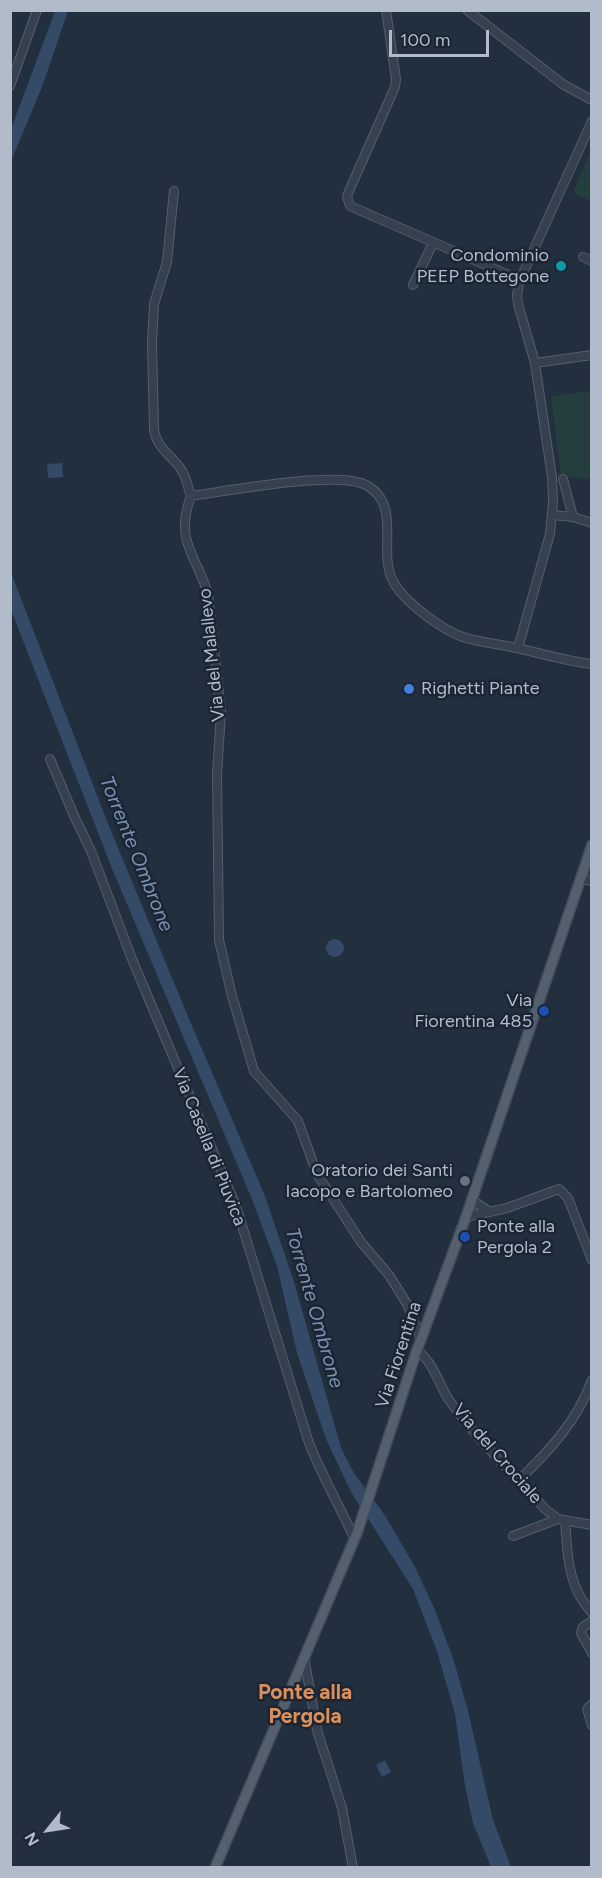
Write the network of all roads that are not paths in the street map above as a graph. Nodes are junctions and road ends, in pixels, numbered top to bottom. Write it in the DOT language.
graph roads {
  1 [pos="37,10"];
  2 [pos="386,10"];
  3 [pos="467,10"];
  4 [pos="10,86"];
  5 [pos="591,100"];
  6 [pos="591,121"];
  7 [pos="174,191"];
  8 [pos="433,243"];
  9 [pos="583,257"];
  10 [pos="591,261"];
  11 [pos="520,280"];
  12 [pos="413,285"];
  13 [pos="591,355"];
  14 [pos="535,363"];
  15 [pos="563,478"];
  16 [pos="191,496"];
  17 [pos="553,515"];
  18 [pos="573,517"];
  19 [pos="591,523"];
  20 [pos="518,648"];
  21 [pos="591,664"];
  22 [pos="50,759"];
  23 [pos="591,845"];
  24 [pos="579,879"];
  25 [pos="591,881"];
  26 [pos="472,1200"];
  27 [pos="490,1212"];
  28 [pos="466,1217"];
  29 [pos="591,1260"];
  30 [pos="421,1339"];
  31 [pos="417,1350"];
  32 [pos="591,1380"];
  33 [pos="519,1480"];
  34 [pos="561,1520"];
  35 [pos="591,1525"];
  36 [pos="356,1536"];
  37 [pos="513,1536"];
  38 [pos="591,1613"];
  39 [pos="591,1621"];
  40 [pos="591,1653"];
  41 [pos="304,1657"];
  42 [pos="591,1704"];
  43 [pos="591,1725"];
  44 [pos="215,1868"];
  45 [pos="353,1868"];
  1 -- 4 [label="street"];
  2 -- 8 [label="street"];
  3 -- 5 [label="street"];
  6 -- 11 [label="street"];
  7 -- 16 [label="street"];
  8 -- 11 [label="street"];
  8 -- 12 [label="street"];
  9 -- 10 [label="street"];
  11 -- 14 [label="street"];
  13 -- 14 [label="street"];
  14 -- 17 [label="street"];
  15 -- 18 [label="street"];
  16 -- 20 [label="street"];
  16 -- 30 [label="street, Via del Malallevo"];
  17 -- 18 [label="street"];
  17 -- 20 [label="street"];
  18 -- 19 [label="street"];
  20 -- 21 [label="street"];
  22 -- 36 [label="street, Via Casella di Piuvica"];
  23 -- 24 [label="main road, Via Fiorentina"];
  24 -- 25 [label="street"];
  24 -- 26 [label="main road, Via Fiorentina"];
  26 -- 27 [label="street"];
  26 -- 28 [label="main road, Via Fiorentina"];
  27 -- 28 [label="street"];
  27 -- 29 [label="street"];
  28 -- 30 [label="main road, Via Fiorentina"];
  30 -- 31 [label="main road, Via Fiorentina"];
  31 -- 33 [label="street, Via del Crociale"];
  31 -- 36 [label="main road, Via Fiorentina"];
  32 -- 33 [label="street"];
  33 -- 34 [label="street, Via del Crociale"];
  34 -- 35 [label="street"];
  34 -- 37 [label="street"];
  34 -- 38 [label="street"];
  36 -- 41 [label="main road, Via Fiorentina"];
  39 -- 40 [label="street"];
  41 -- 44 [label="main road, Via Fiorentina"];
  41 -- 45 [label="street"];
  42 -- 43 [label="street"];
}
